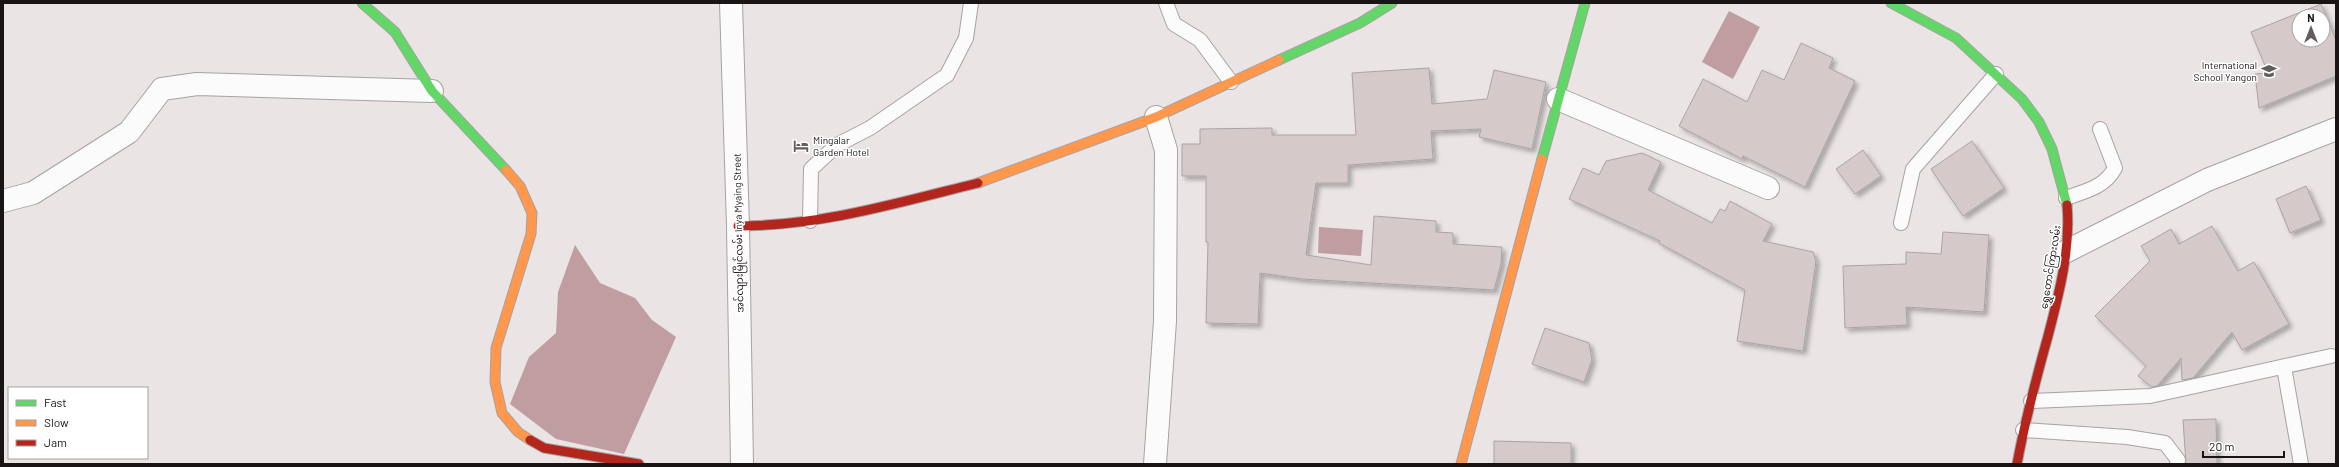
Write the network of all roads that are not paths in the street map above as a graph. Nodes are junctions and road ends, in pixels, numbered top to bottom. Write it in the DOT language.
graph roads {
  1 [pos="362,3"];
  2 [pos="731,3"];
  3 [pos="971,3"];
  4 [pos="1166,3"];
  5 [pos="1392,3"];
  6 [pos="1585,3"];
  7 [pos="1891,3"];
  8 [pos="1996,74"];
  9 [pos="1231,82"];
  10 [pos="432,91"];
  11 [pos="1558,99"];
  12 [pos="1156,117"];
  13 [pos="2100,129"];
  14 [pos="2336,129"];
  15 [pos="1768,188"];
  16 [pos="2066,198"];
  17 [pos="3,202"];
  18 [pos="810,221"];
  19 [pos="1901,224"];
  20 [pos="738,226"];
  21 [pos="2065,252"];
  22 [pos="2331,356"];
  23 [pos="2284,367"];
  24 [pos="2031,401"];
  25 [pos="2023,430"];
  26 [pos="639,464"];
  27 [pos="742,464"];
  28 [pos="1155,464"];
  29 [pos="1462,464"];
  30 [pos="2017,464"];
  31 [pos="2177,464"];
  32 [pos="2301,464"];
  1 -- 10 [label="street"];
  2 -- 20 [label="street, အင်လျားမြိုင်လမ်း Inya Myaing Street"];
  3 -- 18 [label="lane"];
  4 -- 9 [label="lane"];
  5 -- 9 [label="street"];
  6 -- 11 [label="street"];
  7 -- 8 [label="street, ရွှေတောင်ကြားလမ်း"];
  8 -- 16 [label="street, ရွှေတောင်ကြားလမ်း"];
  8 -- 19 [label="lane"];
  9 -- 12 [label="street"];
  10 -- 17 [label="street"];
  10 -- 26 [label="street"];
  11 -- 15 [label="street"];
  11 -- 29 [label="street"];
  12 -- 18 [label="street"];
  12 -- 28 [label="street"];
  13 -- 16 [label="lane"];
  14 -- 21 [label="street"];
  16 -- 21 [label="street, ရွှေတောင်ကြားလမ်း"];
  18 -- 20 [label="street"];
  20 -- 27 [label="street, အင်လျားမြိုင်လမ်း Inya Myaing Street"];
  21 -- 24 [label="street, ရွှေတောင်ကြားလမ်း"];
  22 -- 23 [label="lane"];
  23 -- 24 [label="lane"];
  23 -- 32 [label="lane"];
  24 -- 25 [label="street, ရွှေတောင်ကြားလမ်း"];
  25 -- 30 [label="street, ရွှေတောင်ကြားလမ်း"];
  25 -- 31 [label="lane"];
}
